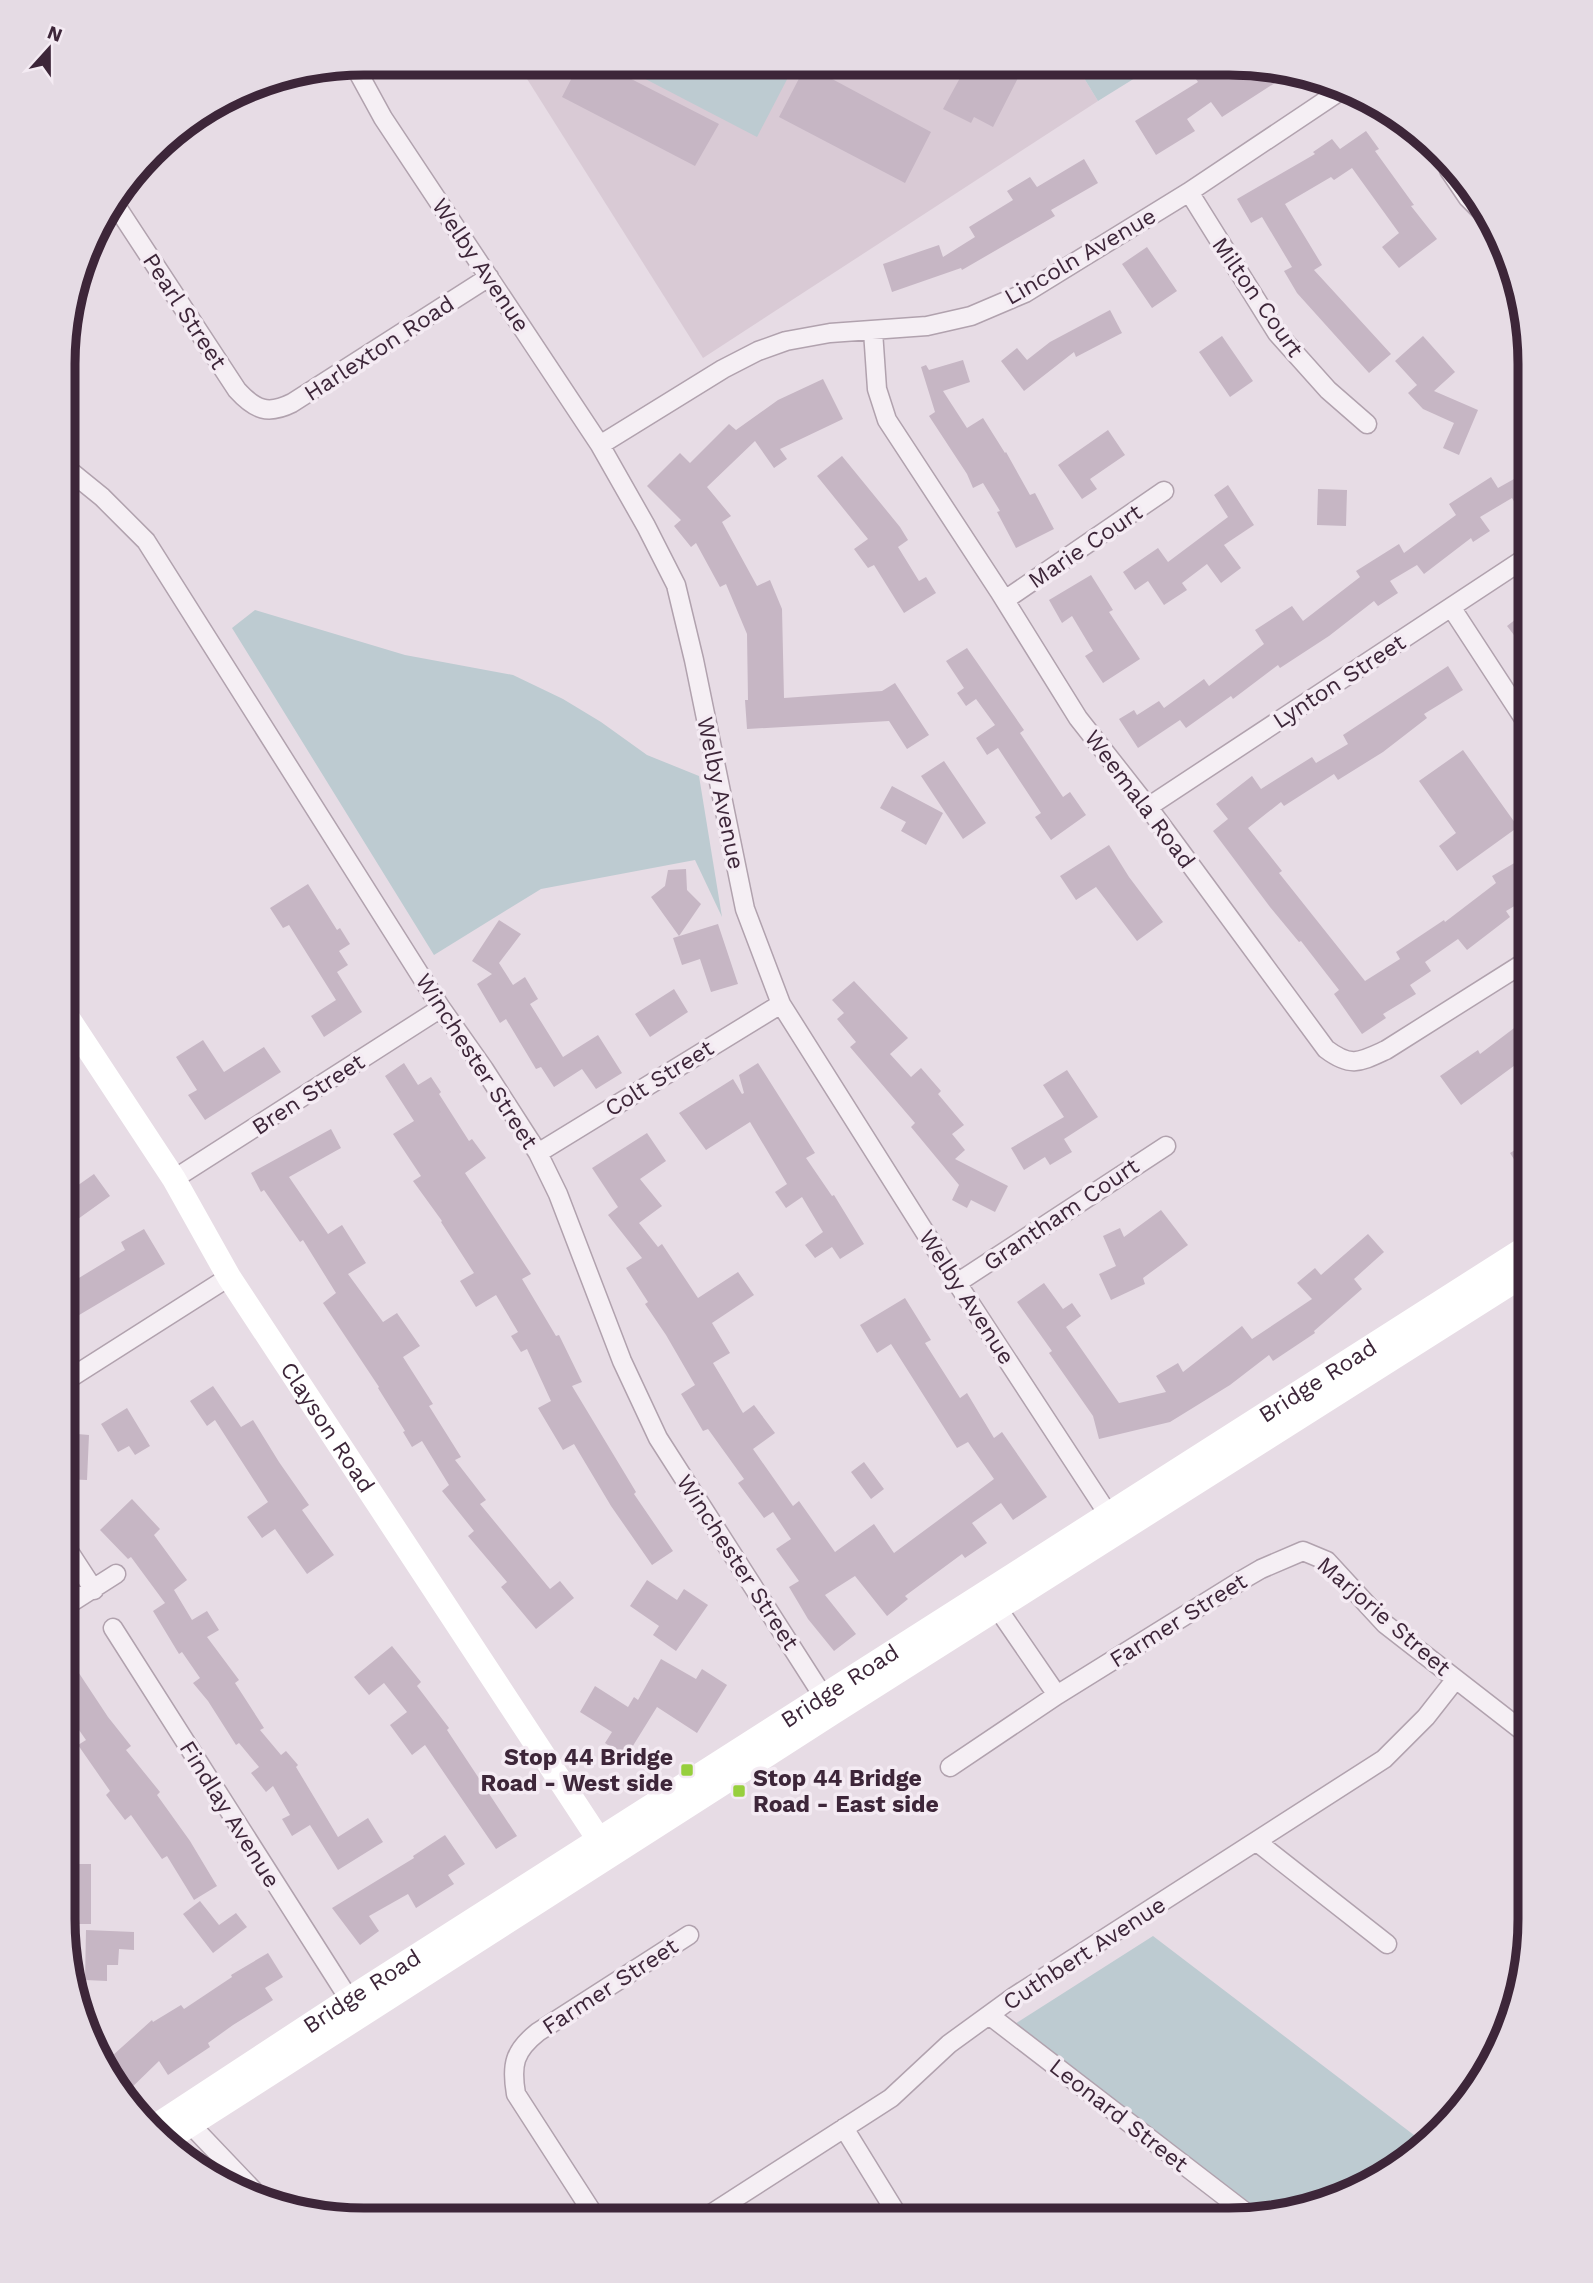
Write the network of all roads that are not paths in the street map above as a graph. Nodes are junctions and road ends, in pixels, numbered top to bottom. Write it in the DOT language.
graph roads {
  1 [pos="360,75"];
  2 [pos="1334,95"];
  3 [pos="1189,192"];
  4 [pos="119,211"];
  5 [pos="489,277"];
  6 [pos="873,331"];
  7 [pos="266,411"];
  8 [pos="1367,424"];
  9 [pos="600,445"];
  10 [pos="75,475"];
  11 [pos="1164,491"];
  12 [pos="1518,563"];
  13 [pos="1005,600"];
  14 [pos="1451,607"];
  15 [pos="1518,710"];
  16 [pos="1148,807"];
  17 [pos="1518,966"];
  18 [pos="781,1004"];
  19 [pos="441,1008"];
  20 [pos="75,1027"];
  21 [pos="1166,1146"];
  22 [pos="538,1153"];
  23 [pos="174,1179"];
  24 [pos="1518,1253"];
  25 [pos="229,1277"];
  26 [pos="1518,1278"];
  27 [pos="957,1283"];
  28 [pos="75,1375"];
  29 [pos="1114,1523"];
  30 [pos="1303,1551"];
  31 [pos="75,1561"];
  32 [pos="116,1574"];
  33 [pos="94,1590"];
  34 [pos="75,1601"];
  35 [pos="998,1609"];
  36 [pos="113,1628"];
  37 [pos="1455,1679"];
  38 [pos="1057,1695"];
  39 [pos="829,1704"];
  40 [pos="1518,1728"];
  41 [pos="950,1767"];
  42 [pos="1257,1842"];
  43 [pos="604,1848"];
  44 [pos="689,1934"];
  45 [pos="1387,1944"];
  46 [pos="354,2008"];
  47 [pos="989,2015"];
  48 [pos="182,2120"];
  49 [pos="163,2126"];
  50 [pos="844,2128"];
  51 [pos="171,2133"];
  52 [pos="245,2182"];
  53 [pos="1239,2207"];
  54 [pos="590,2208"];
  55 [pos="719,2208"];
  56 [pos="893,2208"];
  1 -- 5 [label="street, Welby Avenue"];
  2 -- 3 [label="street, Lincoln Avenue"];
  3 -- 6 [label="street, Lincoln Avenue"];
  3 -- 8 [label="street, Milton Court"];
  4 -- 7 [label="street, Pearl Street"];
  5 -- 7 [label="street, Harlexton Road"];
  5 -- 9 [label="street, Welby Avenue"];
  6 -- 9 [label="street, Lincoln Avenue"];
  6 -- 13 [label="street, Weemala Road"];
  9 -- 18 [label="street, Welby Avenue"];
  10 -- 19 [label="street, Winchester Street"];
  11 -- 13 [label="street, Marie Court"];
  12 -- 14 [label="street, Lynton Street"];
  13 -- 16 [label="street, Weemala Road"];
  14 -- 15 [label="street"];
  14 -- 16 [label="street, Lynton Street"];
  16 -- 17 [label="street, Weemala Road"];
  18 -- 22 [label="street, Colt Street"];
  18 -- 27 [label="street, Welby Avenue"];
  19 -- 22 [label="street, Winchester Street"];
  19 -- 23 [label="street, Bren Street"];
  20 -- 23 [label="main road, Clayson Road"];
  21 -- 27 [label="street, Grantham Court"];
  22 -- 39 [label="street, Winchester Street"];
  23 -- 25 [label="main road, Clayson Road"];
  24 -- 29 [label="main road, Bridge Road"];
  25 -- 28 [label="street"];
  25 -- 43 [label="main road, Clayson Road"];
  26 -- 29 [label="main road, Bridge Road"];
  27 -- 29 [label="street, Welby Avenue"];
  29 -- 35 [label="main road, Bridge Road"];
  29 -- 39 [label="main road, Bridge Road"];
  30 -- 37 [label="street, Marjorie Street"];
  30 -- 38 [label="street, Farmer Street"];
  31 -- 33 [label="street"];
  32 -- 33 [label="street"];
  33 -- 34 [label="street"];
  35 -- 38 [label="street"];
  35 -- 39 [label="main road, Bridge Road"];
  36 -- 46 [label="street, Findlay Avenue"];
  37 -- 40 [label="street, Marjorie Street"];
  37 -- 42 [label="street, Cuthbert Avenue"];
  38 -- 41 [label="street, Farmer Street"];
  39 -- 43 [label="main road, Bridge Road"];
  42 -- 45 [label="street"];
  42 -- 47 [label="street, Cuthbert Avenue"];
  43 -- 46 [label="main road, Bridge Road"];
  44 -- 54 [label="street, Farmer Street"];
  46 -- 48 [label="main road, Bridge Road"];
  47 -- 50 [label="street, Cuthbert Avenue"];
  47 -- 53 [label="street, Leonard Street"];
  48 -- 49 [label="main road, Bridge Road"];
  48 -- 51 [label="main road, Bridge Road"];
  48 -- 52 [label="street"];
  50 -- 55 [label="street, Cuthbert Avenue"];
  50 -- 56 [label="street"];
}
